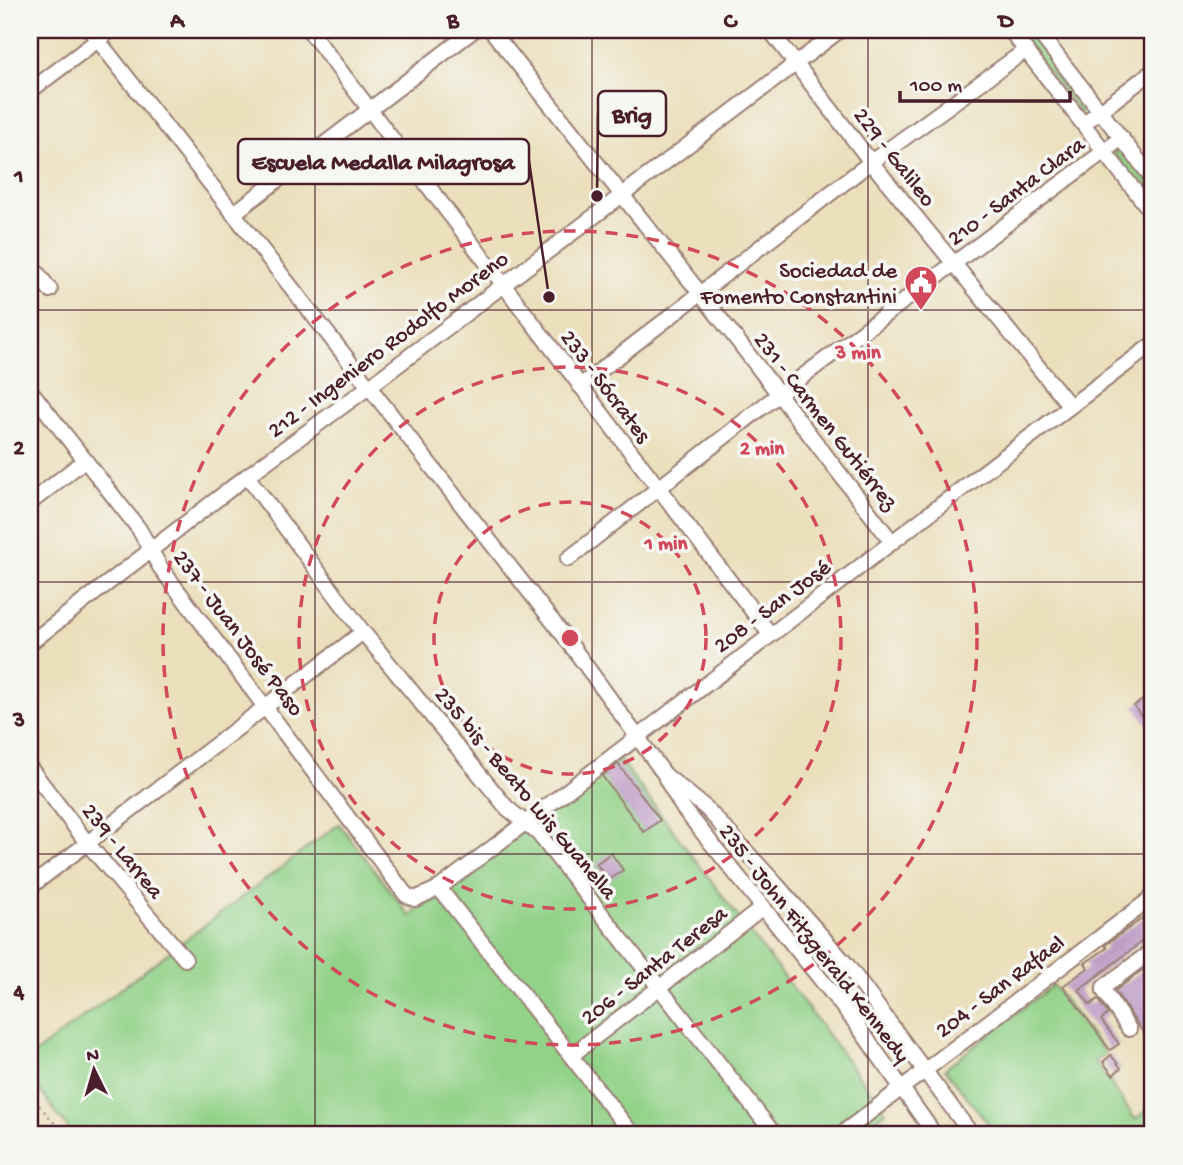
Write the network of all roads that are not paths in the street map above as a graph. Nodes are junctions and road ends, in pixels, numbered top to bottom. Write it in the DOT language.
graph roads {
  1 [pos="111,30"];
  2 [pos="309,30"];
  3 [pos="474,30"];
  4 [pos="491,30"];
  5 [pos="770,30"];
  6 [pos="840,30"];
  7 [pos="1010,30"];
  8 [pos="1037,30"];
  9 [pos="94,35"];
  10 [pos="1026,50"];
  11 [pos="795,63"];
  12 [pos="1153,71"];
  13 [pos="30,90"];
  14 [pos="369,109"];
  15 [pos="1101,110"];
  16 [pos="1083,124"];
  17 [pos="1122,138"];
  18 [pos="1104,152"];
  19 [pos="871,162"];
  20 [pos="1153,178"];
  21 [pos="621,194"];
  22 [pos="233,214"];
  23 [pos="1153,214"];
  24 [pos="30,263"];
  25 [pos="953,264"];
  26 [pos="502,285"];
  27 [pos="50,290"];
  28 [pos="700,293"];
  29 [pos="1153,344"];
  30 [pos="370,386"];
  31 [pos="580,386"];
  32 [pos="30,390"];
  33 [pos="779,394"];
  34 [pos="1070,406"];
  35 [pos="85,460"];
  36 [pos="247,476"];
  37 [pos="657,489"];
  38 [pos="30,503"];
  39 [pos="892,542"];
  40 [pos="151,549"];
  41 [pos="568,559"];
  42 [pos="363,632"];
  43 [pos="769,634"];
  44 [pos="30,643"];
  45 [pos="266,706"];
  46 [pos="638,737"];
  47 [pos="30,768"];
  48 [pos="665,775"];
  49 [pos="527,822"];
  50 [pos="88,844"];
  51 [pos="30,887"];
  52 [pos="439,888"];
  53 [pos="1153,897"];
  54 [pos="415,899"];
  55 [pos="762,908"];
  56 [pos="1153,950"];
  57 [pos="185,959"];
  58 [pos="659,987"];
  59 [pos="1129,1029"];
  60 [pos="572,1055"];
  61 [pos="923,1071"];
  62 [pos="901,1088"];
  63 [pos="633,1135"];
  64 [pos="775,1135"];
  65 [pos="840,1135"];
  66 [pos="935,1135"];
  67 [pos="972,1135"];
  1 -- 9 [label="street"];
  2 -- 14 [label="street, 233 - Sócrates"];
  3 -- 14 [label="street"];
  4 -- 21 [label="street, 231 - Carmen Gutiérrez"];
  5 -- 11 [label="street, 229 - Galileo"];
  6 -- 11 [label="street, 212 - Ingeniero Rodolfo Moreno"];
  7 -- 10 [label="street"];
  8 -- 15 [label="street"];
  9 -- 13 [label="street"];
  9 -- 22 [label="street, 235 - John Fitzgerald Kennedy"];
  10 -- 16 [label="street"];
  10 -- 19 [label="street"];
  11 -- 19 [label="street, 229 - Galileo"];
  11 -- 21 [label="street, 212 - Ingeniero Rodolfo Moreno"];
  12 -- 15 [label="street, 210 - Santa Clara"];
  14 -- 22 [label="street"];
  14 -- 26 [label="street, 233 - Sócrates"];
  15 -- 16 [label="street, 210 - Santa Clara"];
  15 -- 17 [label="street"];
  16 -- 18 [label="street"];
  17 -- 18 [label="street, 210 - Santa Clara"];
  17 -- 20 [label="street"];
  18 -- 23 [label="street"];
  18 -- 25 [label="street, 210 - Santa Clara"];
  19 -- 25 [label="street, 229 - Galileo"];
  19 -- 28 [label="street"];
  21 -- 26 [label="street, 212 - Ingeniero Rodolfo Moreno"];
  21 -- 28 [label="street, 231 - Carmen Gutiérrez"];
  22 -- 30 [label="street, 235 - John Fitzgerald Kennedy"];
  24 -- 27 [label="street"];
  25 -- 33 [label="street, 210 - Santa Clara"];
  25 -- 34 [label="street, 229 - Galileo"];
  26 -- 30 [label="street, 212 - Ingeniero Rodolfo Moreno"];
  26 -- 31 [label="street, 233 - Sócrates"];
  28 -- 31 [label="street"];
  28 -- 33 [label="street, 231 - Carmen Gutiérrez"];
  29 -- 34 [label="street, 208 - San José"];
  30 -- 36 [label="street, 212 - Ingeniero Rodolfo Moreno"];
  30 -- 46 [label="street, 235 - John Fitzgerald Kennedy"];
  31 -- 37 [label="street, 233 - Sócrates"];
  32 -- 35 [label="street, 237 - Juan José Paso"];
  33 -- 37 [label="street, 210 - Santa Clara"];
  33 -- 39 [label="street, 231 - Carmen Gutiérrez"];
  34 -- 39 [label="street, 208 - San José"];
  35 -- 38 [label="street"];
  35 -- 40 [label="street, 237 - Juan José Paso"];
  36 -- 40 [label="street, 212 - Ingeniero Rodolfo Moreno"];
  36 -- 42 [label="street, 235 bis - Beato Luis Guanella"];
  37 -- 41 [label="street, 210 - Santa Clara"];
  37 -- 43 [label="street, 233 - Sócrates"];
  39 -- 43 [label="street, 208 - San José"];
  40 -- 44 [label="street, 212 - Ingeniero Rodolfo Moreno"];
  40 -- 45 [label="street, 237 - Juan José Paso"];
  42 -- 45 [label="street"];
  42 -- 49 [label="street, 235 bis - Beato Luis Guanella"];
  43 -- 46 [label="street, 208 - San José"];
  45 -- 50 [label="street"];
  45 -- 54 [label="street, 237 - Juan José Paso"];
  46 -- 48 [label="street, 235 - John Fitzgerald Kennedy"];
  46 -- 49 [label="street, 208 - San José"];
  47 -- 50 [label="street, 239 - Larrea"];
  48 -- 55 [label="street, 235 - John Fitzgerald Kennedy"];
  48 -- 61 [label="street, 235 - John Fitzgerald Kennedy"];
  49 -- 52 [label="street, 208 - San José"];
  49 -- 58 [label="street, 235 bis - Beato Luis Guanella"];
  50 -- 51 [label="street"];
  50 -- 57 [label="street, 239 - Larrea"];
  52 -- 54 [label="street, 208 - San José"];
  52 -- 60 [label="street"];
  53 -- 61 [label="street, 204 - San Rafael"];
  55 -- 58 [label="street, 206 - Santa Teresa"];
  55 -- 62 [label="street, 235 - John Fitzgerald Kennedy"];
  56 -- 59 [label="street"];
  58 -- 60 [label="street, 206 - Santa Teresa"];
  58 -- 64 [label="street, 235 bis - Beato Luis Guanella"];
  60 -- 63 [label="street"];
  61 -- 62 [label="street, 204 - San Rafael"];
  61 -- 67 [label="street, 235 - John Fitzgerald Kennedy"];
  62 -- 65 [label="street, 204 - San Rafael"];
  62 -- 66 [label="street, 235 - John Fitzgerald Kennedy"];
}
